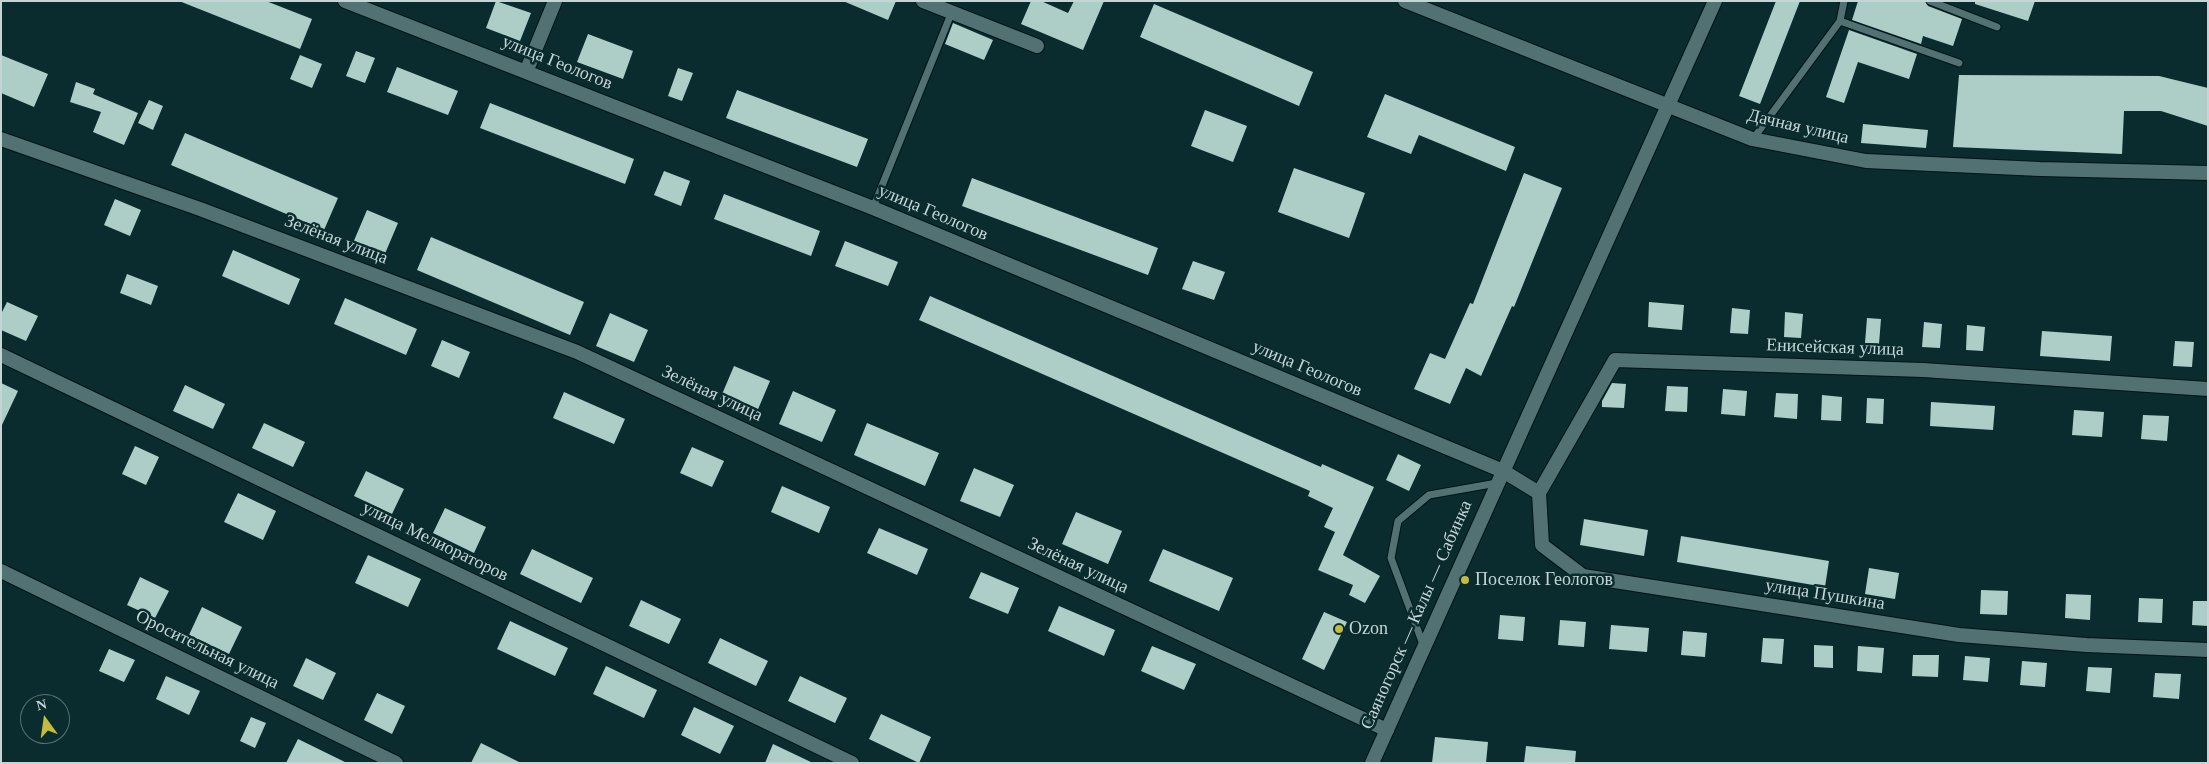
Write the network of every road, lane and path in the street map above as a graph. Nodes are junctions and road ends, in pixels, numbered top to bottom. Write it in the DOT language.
graph roads {
  1 [pos="345,1"];
  2 [pos="555,1"];
  3 [pos="924,1"];
  4 [pos="1405,1"];
  5 [pos="1715,1"];
  6 [pos="1844,1"];
  7 [pos="1930,1"];
  8 [pos="951,14"];
  9 [pos="1840,20"];
  10 [pos="1997,27"];
  11 [pos="1037,46"];
  12 [pos="1959,63"];
  13 [pos="526,72"];
  14 [pos="1667,104"];
  15 [pos="1,138"];
  16 [pos="1752,139"];
  17 [pos="2208,173"];
  18 [pos="873,208"];
  19 [pos="1,355"];
  20 [pos="2208,389"];
  21 [pos="1500,477"];
  22 [pos="1539,493"];
  23 [pos="1,571"];
  24 [pos="1424,647"];
  25 [pos="2208,650"];
  26 [pos="1387,730"];
  27 [pos="396,763"];
  28 [pos="852,763"];
  29 [pos="1372,763"];
  1 -- 13 [label="street, улица Геологов"];
  2 -- 13 [label="street"];
  3 -- 8 [label="street"];
  4 -- 14 [label="street, Дачная улица"];
  5 -- 14 [label="street, Саяногорск — Калы — Сабинка"];
  6 -- 9 [label="lane"];
  7 -- 10 [label="lane"];
  8 -- 11 [label="street"];
  8 -- 18 [label="lane"];
  9 -- 12 [label="lane"];
  9 -- 16 [label="lane"];
  13 -- 18 [label="street, улица Геологов"];
  14 -- 16 [label="street, Дачная улица"];
  14 -- 21 [label="street, Саяногорск — Калы — Сабинка"];
  15 -- 26 [label="street, Зелёная улица"];
  16 -- 17 [label="street, Дачная улица"];
  18 -- 21 [label="street, улица Геологов"];
  19 -- 28 [label="street, улица Мелиораторов"];
  20 -- 22 [label="street, Енисейская улица"];
  21 -- 22 [label="street"];
  21 -- 24 [label="street, Саяногорск — Калы — Сабинка"];
  21 -- 24 [label="lane"];
  22 -- 25 [label="street, улица Пушкина"];
  23 -- 27 [label="street, Оросительная улица"];
  24 -- 26 [label="street, Саяногорск — Калы — Сабинка"];
  26 -- 29 [label="street, Саяногорск — Калы — Сабинка"];
}
